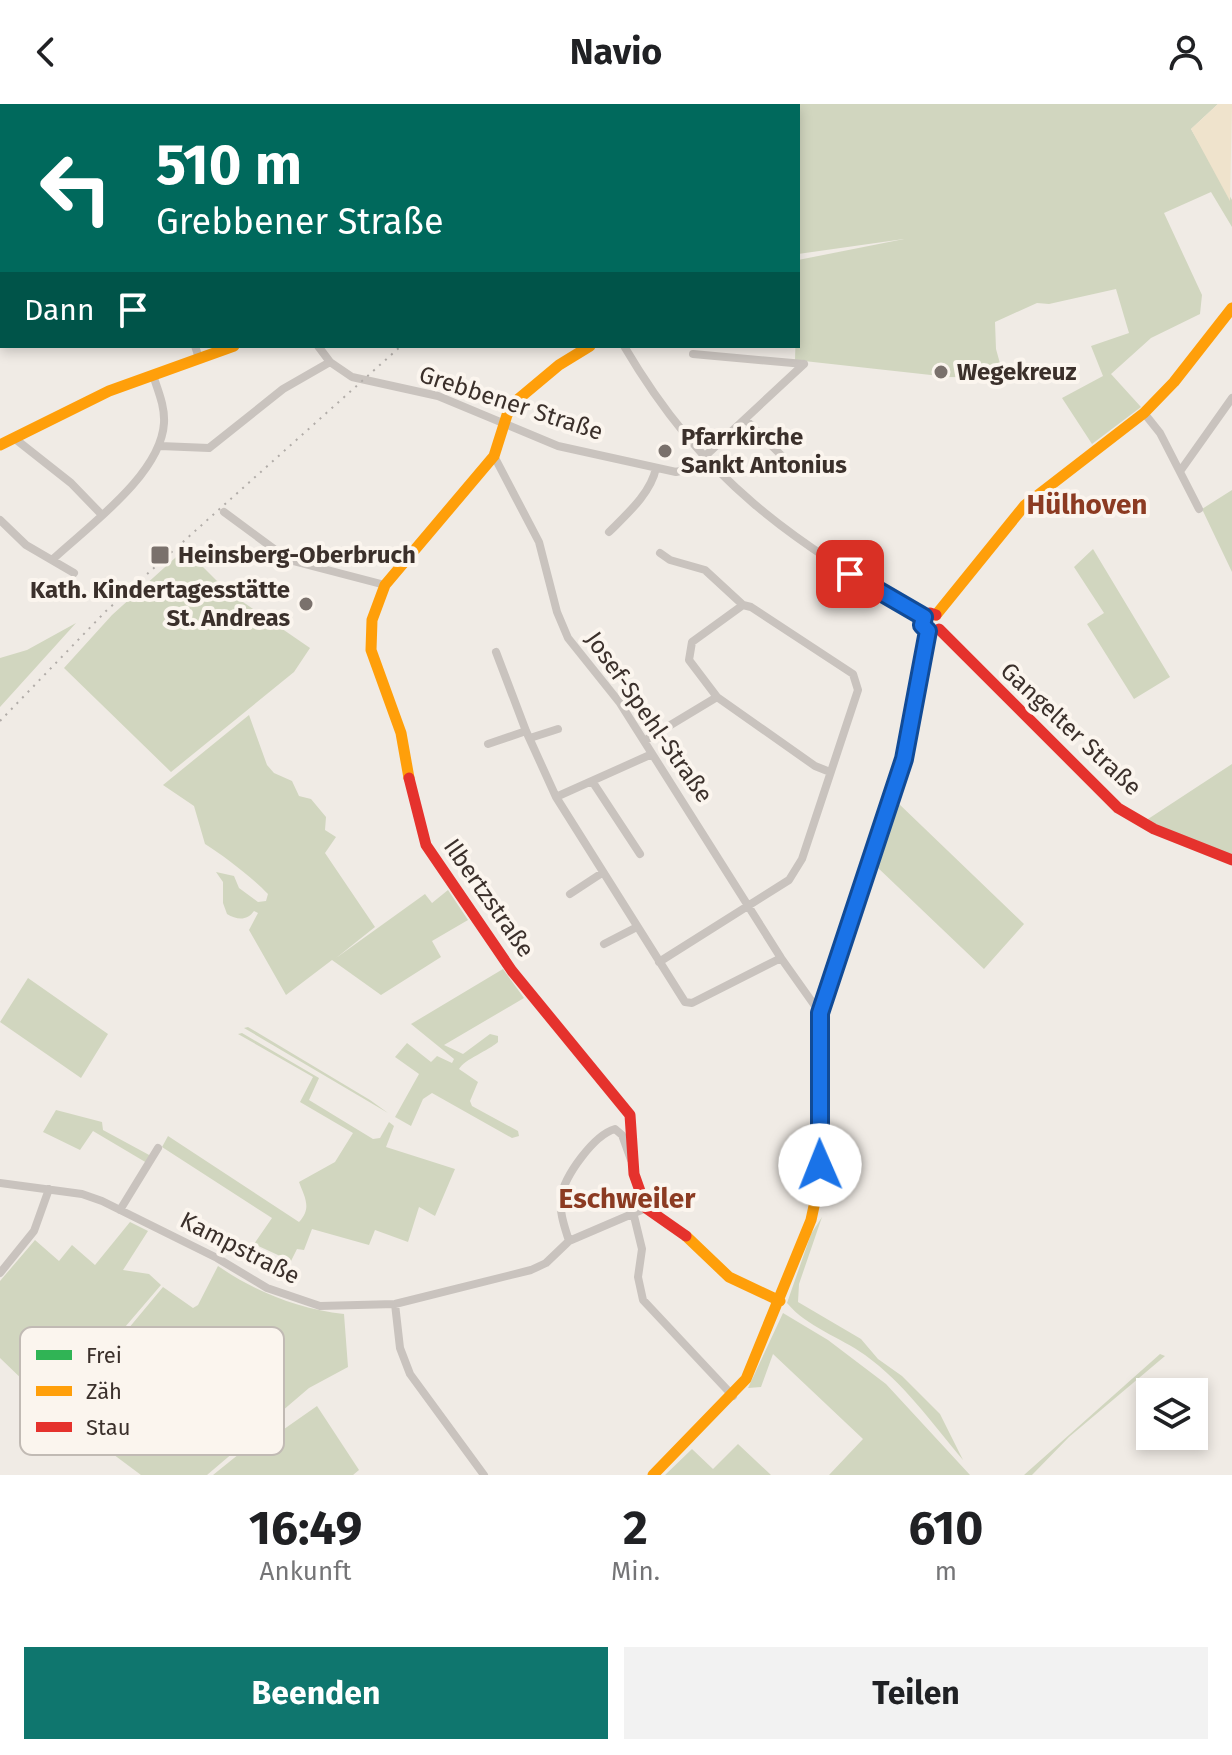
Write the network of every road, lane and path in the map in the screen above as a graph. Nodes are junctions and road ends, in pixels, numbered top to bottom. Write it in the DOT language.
graph roads {
  1 [pos="1232,308"];
  2 [pos="222,348"];
  3 [pos="320,348"];
  4 [pos="587,348"];
  5 [pos="625,348"];
  6 [pos="688,348"];
  7 [pos="702,348"];
  8 [pos="197,352"];
  9 [pos="693,354"];
  10 [pos="330,362"];
  11 [pos="153,375"];
  12 [pos="1232,398"];
  13 [pos="1144,413"];
  14 [pos="745,419"];
  15 [pos="504,426"];
  16 [pos="14,438"];
  17 [pos="0,445"];
  18 [pos="160,446"];
  19 [pos="494,456"];
  20 [pos="703,458"];
  21 [pos="786,460"];
  22 [pos="656,468"];
  23 [pos="1181,470"];
  24 [pos="1199,509"];
  25 [pos="224,512"];
  26 [pos="101,514"];
  27 [pos="0,520"];
  28 [pos="609,532"];
  29 [pos="660,553"];
  30 [pos="52,560"];
  31 [pos="74,573"];
  32 [pos="385,585"];
  33 [pos="743,605"];
  34 [pos="930,616"];
  35 [pos="933,630"];
  36 [pos="496,652"];
  37 [pos="717,697"];
  38 [pos="558,729"];
  39 [pos="528,734"];
  40 [pos="644,741"];
  41 [pos="488,744"];
  42 [pos="652,754"];
  43 [pos="830,772"];
  44 [pos="592,781"];
  45 [pos="556,797"];
  46 [pos="640,854"];
  47 [pos="1232,860"];
  48 [pos="602,873"];
  49 [pos="570,894"];
  50 [pos="748,905"];
  51 [pos="637,927"];
  52 [pos="604,944"];
  53 [pos="781,958"];
  54 [pos="659,962"];
  55 [pos="820,1013"];
  56 [pos="158,1148"];
  57 [pos="634,1164"];
  58 [pos="0,1183"];
  59 [pos="49,1189"];
  60 [pos="646,1208"];
  61 [pos="120,1210"];
  62 [pos="634,1216"];
  63 [pos="569,1241"];
  64 [pos="0,1273"];
  65 [pos="780,1301"];
  66 [pos="395,1304"];
  67 [pos="733,1396"];
  68 [pos="484,1475"];
  69 [pos="653,1475"];
  1 -- 13 [label="main road"];
  2 -- 8 [label="main road"];
  3 -- 10 [label="street, Grebbener Straße"];
  4 -- 15 [label="main road"];
  5 -- 20 [label="street"];
  6 -- 9 [label="street"];
  7 -- 9 [label="street"];
  8 -- 11 [label="main road"];
  9 -- 14 [label="street"];
  10 -- 15 [label="street, Grebbener Straße"];
  10 -- 18 [label="street"];
  11 -- 16 [label="main road"];
  11 -- 18 [label="street"];
  12 -- 23 [label="street"];
  13 -- 23 [label="street"];
  13 -- 34 [label="main road"];
  14 -- 20 [label="street"];
  14 -- 21 [label="street"];
  15 -- 19 [label="main road"];
  15 -- 22 [label="street, Grebbener Straße"];
  16 -- 17 [label="main road"];
  16 -- 26 [label="street"];
  18 -- 26 [label="street"];
  19 -- 32 [label="main road, Ilbertzstraße"];
  19 -- 40 [label="street, Josef-Spehl-Straße"];
  20 -- 22 [label="street, Grebbener Straße"];
  20 -- 34 [label="street"];
  22 -- 28 [label="street"];
  23 -- 24 [label="street"];
  25 -- 32 [label="street"];
  26 -- 30 [label="street"];
  27 -- 30 [label="street"];
  29 -- 33 [label="street"];
  30 -- 31 [label="street"];
  32 -- 57 [label="main road, Ilbertzstraße"];
  33 -- 37 [label="street"];
  33 -- 43 [label="street"];
  34 -- 35 [label="main road"];
  35 -- 47 [label="main road, Gangelter Straße"];
  35 -- 55 [label="main road"];
  36 -- 39 [label="street"];
  37 -- 40 [label="street"];
  37 -- 43 [label="street"];
  38 -- 39 [label="street"];
  39 -- 41 [label="street"];
  39 -- 45 [label="street"];
  40 -- 42 [label="street, Josef-Spehl-Straße"];
  42 -- 44 [label="street"];
  42 -- 50 [label="street, Josef-Spehl-Straße"];
  43 -- 50 [label="street"];
  44 -- 45 [label="street"];
  44 -- 46 [label="street"];
  45 -- 48 [label="street"];
  48 -- 49 [label="street"];
  48 -- 51 [label="street"];
  50 -- 53 [label="street, Josef-Spehl-Straße"];
  50 -- 54 [label="street"];
  51 -- 52 [label="street"];
  51 -- 54 [label="street"];
  53 -- 54 [label="street"];
  53 -- 55 [label="street, Josef-Spehl-Straße"];
  55 -- 65 [label="main road"];
  56 -- 61 [label="street"];
  57 -- 60 [label="main road, Ilbertzstraße"];
  57 -- 63 [label="street"];
  58 -- 59 [label="street, Kampstraße"];
  59 -- 61 [label="street, Kampstraße"];
  59 -- 64 [label="street"];
  60 -- 62 [label="street"];
  60 -- 65 [label="main road"];
  61 -- 66 [label="street, Kampstraße"];
  62 -- 63 [label="street"];
  62 -- 67 [label="street"];
  63 -- 66 [label="street, Kampstraße"];
  65 -- 67 [label="main road"];
  66 -- 68 [label="street"];
  67 -- 69 [label="main road"];
}
